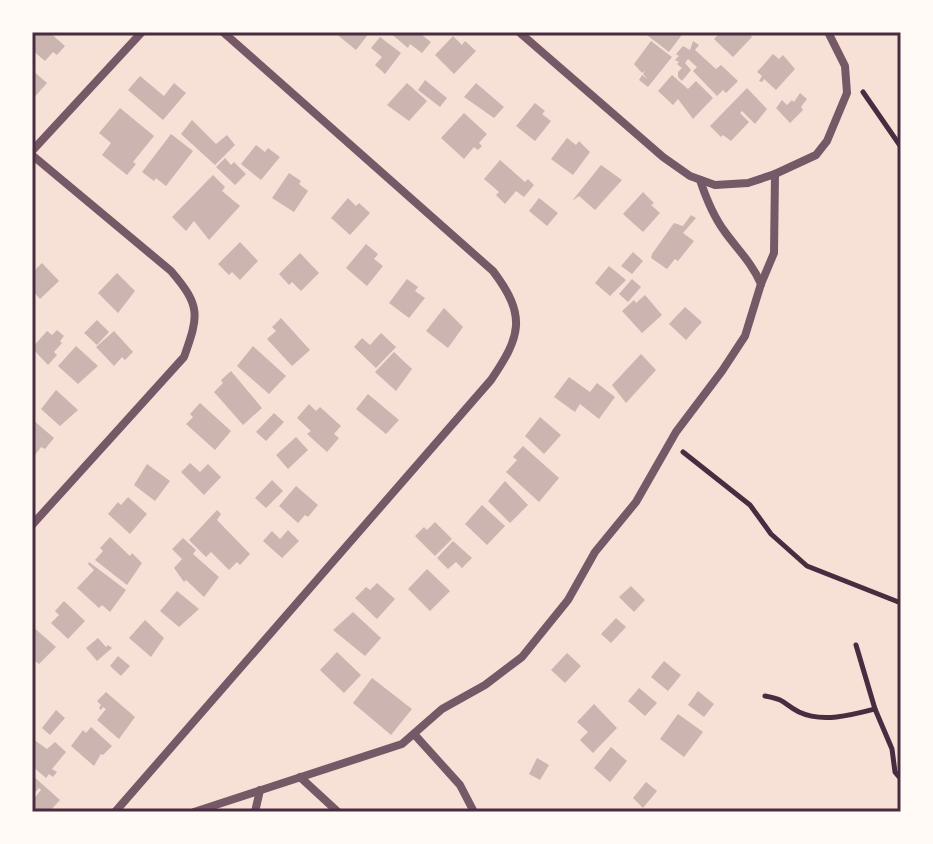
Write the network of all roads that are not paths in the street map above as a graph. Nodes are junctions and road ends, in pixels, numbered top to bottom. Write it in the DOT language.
graph roads {
  1 [pos="142,32"];
  2 [pos="223,32"];
  3 [pos="519,32"];
  4 [pos="828,32"];
  5 [pos="32,153"];
  6 [pos="775,174"];
  7 [pos="700,180"];
  8 [pos="761,284"];
  9 [pos="32,525"];
  10 [pos="414,734"];
  11 [pos="300,777"];
  12 [pos="260,790"];
  13 [pos="115,812"];
  14 [pos="194,812"];
  15 [pos="255,812"];
  16 [pos="338,812"];
  17 [pos="474,812"];
  1 -- 5 [label="street"];
  2 -- 13 [label="street"];
  3 -- 7 [label="street"];
  4 -- 6 [label="street"];
  5 -- 9 [label="street"];
  6 -- 7 [label="street"];
  6 -- 8 [label="street"];
  7 -- 8 [label="street"];
  8 -- 10 [label="street"];
  10 -- 11 [label="street"];
  10 -- 17 [label="street"];
  11 -- 12 [label="street"];
  11 -- 16 [label="street"];
  12 -- 14 [label="street"];
  12 -- 15 [label="street"];
}
